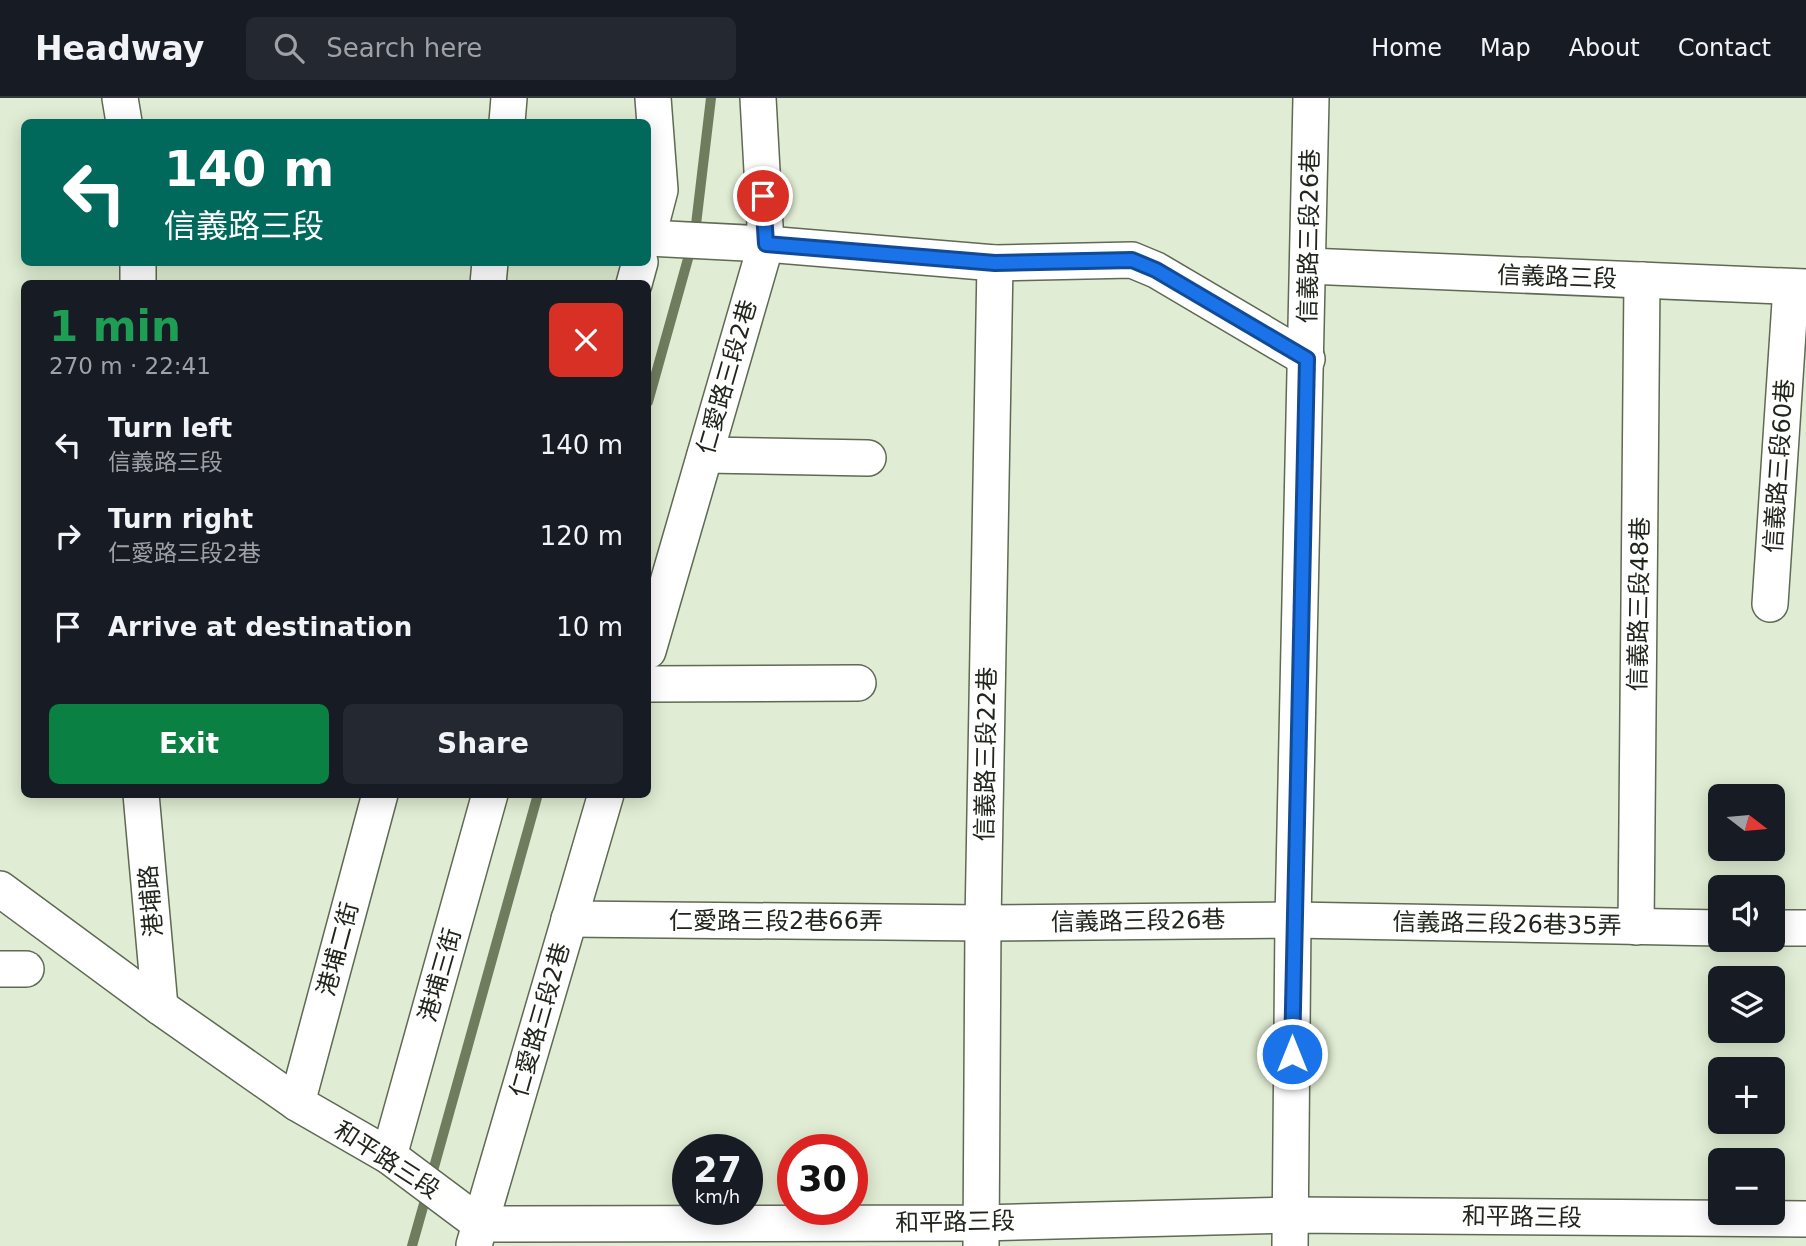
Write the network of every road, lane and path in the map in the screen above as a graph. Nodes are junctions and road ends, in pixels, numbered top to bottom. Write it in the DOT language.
graph roads {
  1 [pos="120,98"];
  2 [pos="509,98"];
  3 [pos="653,98"];
  4 [pos="758,98"];
  5 [pos="1311,98"];
  6 [pos="124,119"];
  7 [pos="507,119"];
  8 [pos="651,225"];
  9 [pos="651,237"];
  10 [pos="766,244"];
  11 [pos="995,263"];
  12 [pos="1308,266"];
  13 [pos="1642,281"];
  14 [pos="1798,287"];
  15 [pos="1307,359"];
  16 [pos="705,455"];
  17 [pos="868,458"];
  18 [pos="1770,604"];
  19 [pos="651,641"];
  20 [pos="858,683"];
  21 [pos="651,684"];
  22 [pos="141,798"];
  23 [pos="379,798"];
  24 [pos="489,798"];
  25 [pos="605,798"];
  26 [pos="0,889"];
  27 [pos="569,919"];
  28 [pos="1293,920"];
  29 [pos="983,923"];
  30 [pos="1636,927"];
  31 [pos="1708,928"];
  32 [pos="1785,928"];
  33 [pos="1806,928"];
  34 [pos="160,1007"];
  35 [pos="297,1103"];
  36 [pos="389,1156"];
  37 [pos="1806,1219"];
  38 [pos="1290,1230"];
  39 [pos="981,1234"];
  40 [pos="477,1235"];
  1 -- 6 [label="street"];
  2 -- 7 [label="street"];
  3 -- 8 [label="street"];
  4 -- 10 [label="street, 仁愛路三段2巷"];
  5 -- 12 [label="street, 信義路三段26巷"];
  9 -- 10 [label="street"];
  10 -- 11 [label="street"];
  10 -- 16 [label="street, 仁愛路三段2巷"];
  11 -- 15 [label="street"];
  11 -- 29 [label="street, 信義路三段22巷"];
  12 -- 13 [label="street, 信義路三段"];
  12 -- 15 [label="street, 信義路三段26巷"];
  13 -- 14 [label="street, 信義路三段"];
  13 -- 30 [label="street, 信義路三段48巷"];
  14 -- 18 [label="street, 信義路三段60巷"];
  15 -- 28 [label="street, 信義路三段26巷"];
  16 -- 17 [label="street"];
  16 -- 19 [label="street, 仁愛路三段2巷"];
  20 -- 21 [label="street"];
  22 -- 34 [label="street, 港埔路"];
  23 -- 35 [label="street, 港埔二街"];
  24 -- 36 [label="street, 港埔三街"];
  25 -- 27 [label="street, 仁愛路三段2巷"];
  26 -- 34 [label="street, 和平路三段"];
  27 -- 29 [label="street, 仁愛路三段2巷66弄"];
  27 -- 40 [label="street, 仁愛路三段2巷"];
  28 -- 29 [label="street, 信義路三段26巷"];
  28 -- 30 [label="street, 信義路三段26巷35弄"];
  28 -- 38 [label="street, 信義路三段26巷"];
  29 -- 39 [label="street, 信義路三段22巷"];
  30 -- 31 [label="street, 信義路三段26巷35弄"];
  32 -- 33 [label="street"];
  34 -- 35 [label="street, 和平路三段"];
  35 -- 36 [label="street, 和平路三段"];
  36 -- 40 [label="street, 和平路三段"];
  37 -- 38 [label="street, 和平路三段"];
  38 -- 39 [label="street, 和平路三段"];
  39 -- 40 [label="street, 和平路三段"];
}
